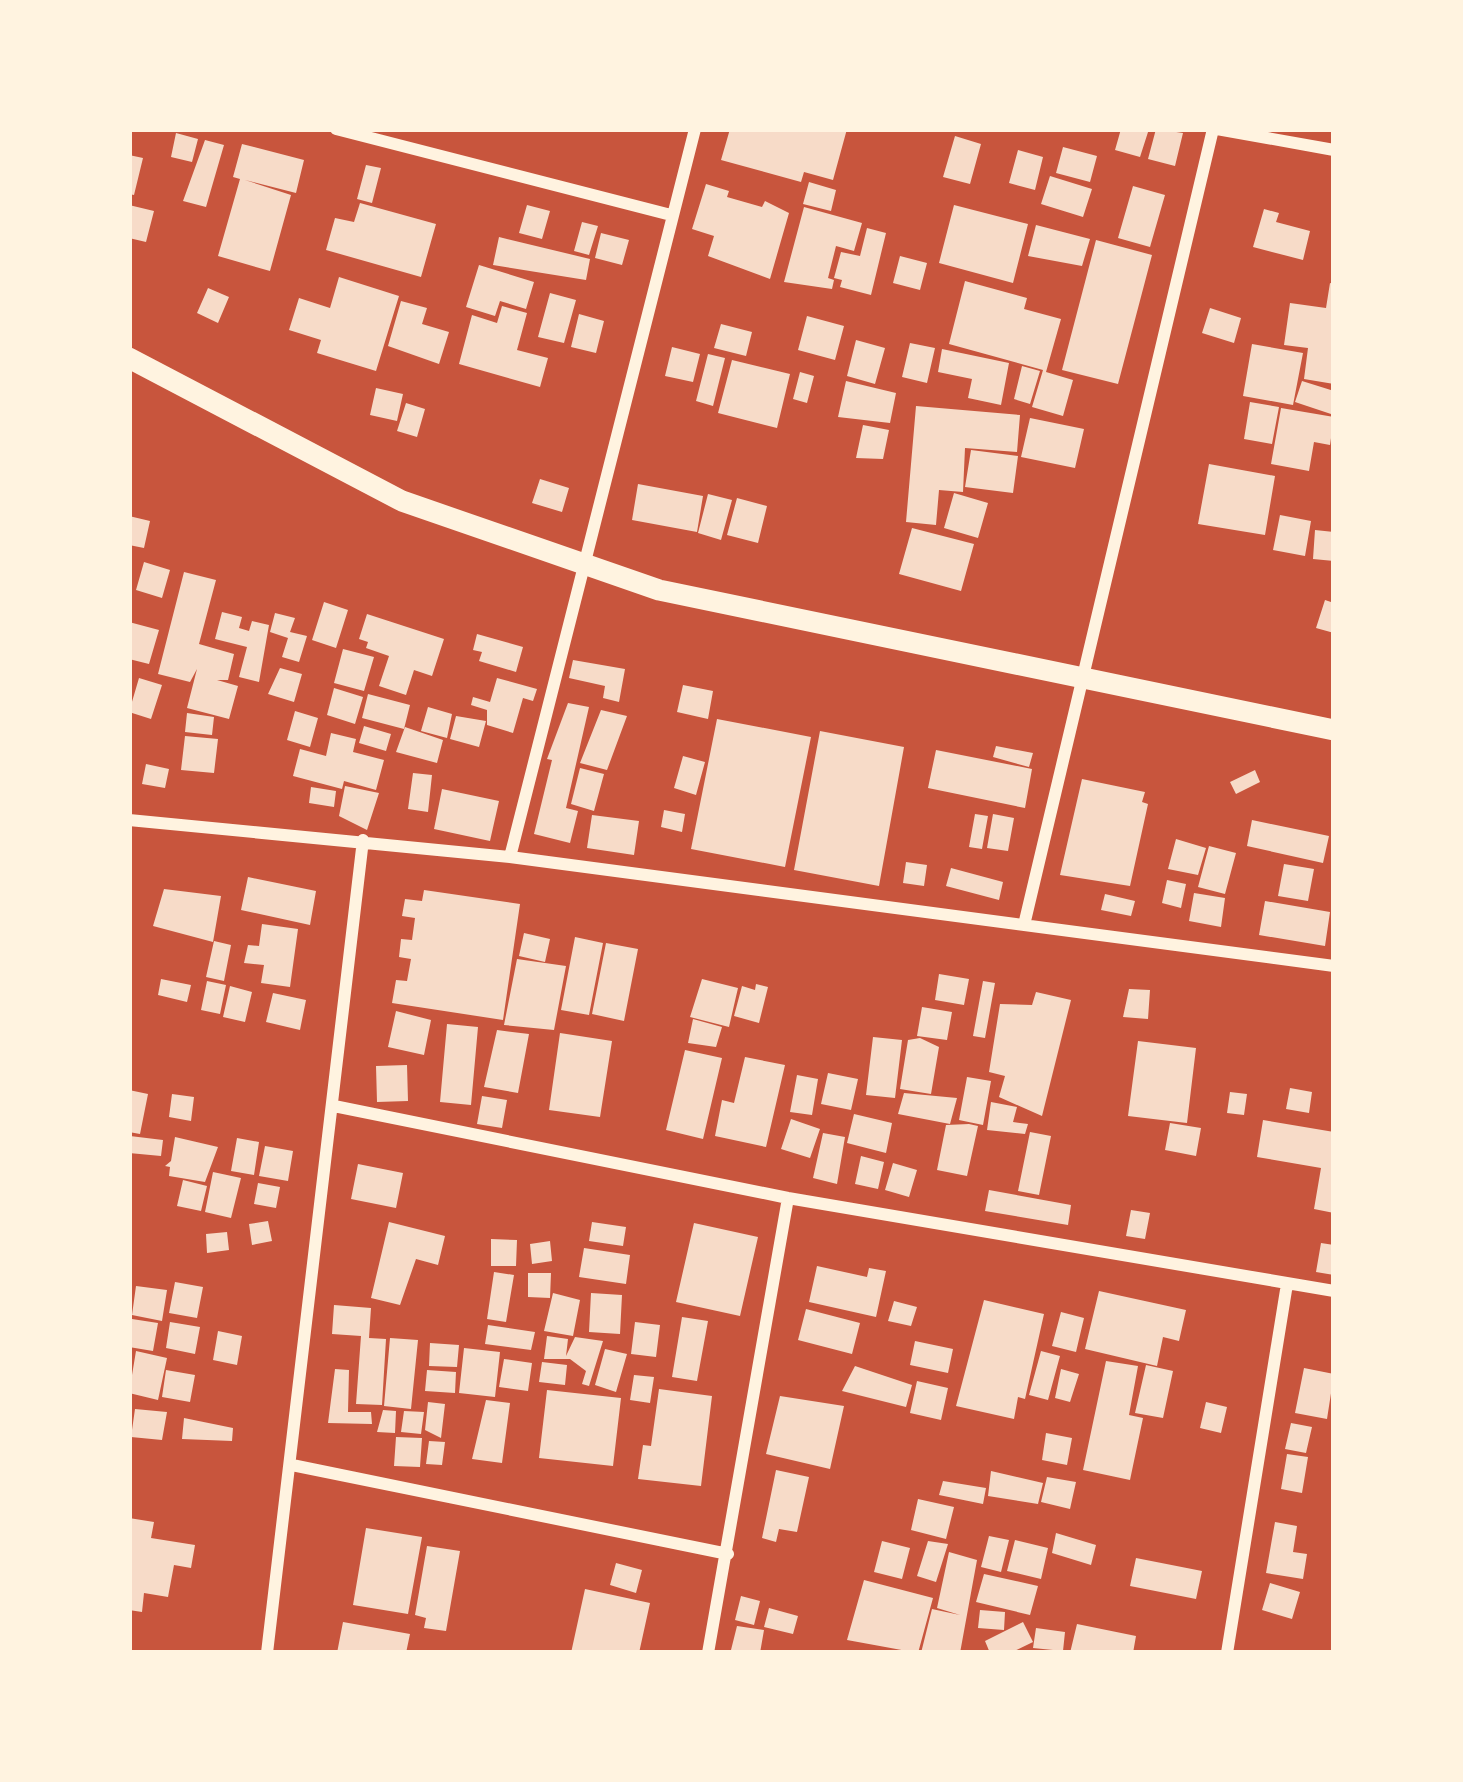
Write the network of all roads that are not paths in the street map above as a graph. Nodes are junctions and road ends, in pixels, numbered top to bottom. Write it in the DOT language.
graph roads {
  1 [pos="336,129"];
  2 [pos="695,129"];
  3 [pos="1215,129"];
  4 [pos="1334,150"];
  5 [pos="671,215"];
  6 [pos="129,358"];
  7 [pos="586,568"];
  8 [pos="1082,680"];
  9 [pos="1334,730"];
  10 [pos="129,820"];
  11 [pos="363,840"];
  12 [pos="510,856"];
  13 [pos="1024,925"];
  14 [pos="1334,966"];
  15 [pos="334,1106"];
  16 [pos="788,1198"];
  17 [pos="1287,1284"];
  18 [pos="1334,1291"];
  19 [pos="292,1465"];
  20 [pos="728,1554"];
  21 [pos="267,1653"];
  22 [pos="708,1653"];
  23 [pos="1227,1653"];
  1 -- 5 [label="street"];
  2 -- 5 [label="street"];
  3 -- 4 [label="street"];
  3 -- 8 [label="street"];
  5 -- 7 [label="street"];
  6 -- 7 [label="street"];
  7 -- 8 [label="street"];
  7 -- 12 [label="street"];
  8 -- 9 [label="street"];
  8 -- 13 [label="street"];
  10 -- 11 [label="street"];
  11 -- 12 [label="street"];
  11 -- 15 [label="street"];
  12 -- 13 [label="street"];
  13 -- 14 [label="street"];
  15 -- 16 [label="street"];
  15 -- 19 [label="street"];
  16 -- 17 [label="street"];
  16 -- 20 [label="street"];
  17 -- 18 [label="street"];
  17 -- 23 [label="street"];
  19 -- 20 [label="street"];
  19 -- 21 [label="street"];
  20 -- 22 [label="street"];
}
